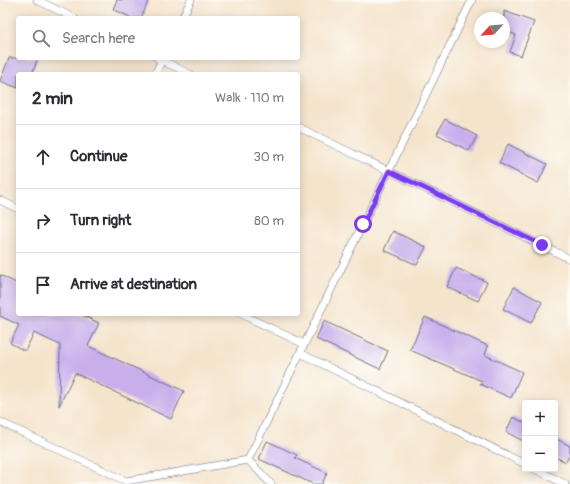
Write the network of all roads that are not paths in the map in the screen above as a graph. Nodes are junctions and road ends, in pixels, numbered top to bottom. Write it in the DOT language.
graph roads {
  1 [pos="37,0"];
  2 [pos="191,0"];
  3 [pos="472,0"];
  4 [pos="70,16"];
  5 [pos="183,16"];
  6 [pos="160,60"];
  7 [pos="162,60"];
  8 [pos="156,72"];
  9 [pos="186,72"];
  10 [pos="300,128"];
  11 [pos="389,171"];
  12 [pos="0,200"];
  13 [pos="16,207"];
  14 [pos="570,259"];
  15 [pos="245,316"];
  16 [pos="304,344"];
  17 [pos="300,353"];
  18 [pos="0,422"];
  19 [pos="248,460"];
  20 [pos="522,463"];
  21 [pos="541,472"];
  22 [pos="271,484"];
  23 [pos="565,484"];
  1 -- 4 [label="lane"];
  2 -- 5 [label="lane"];
  3 -- 11 [label="lane"];
  6 -- 8 [label="lane"];
  7 -- 9 [label="lane"];
  10 -- 11 [label="lane"];
  11 -- 14 [label="lane"];
  11 -- 16 [label="lane"];
  12 -- 13 [label="lane"];
  15 -- 16 [label="lane"];
  16 -- 17 [label="lane"];
  17 -- 19 [label="lane"];
  17 -- 20 [label="lane"];
  18 -- 19 [label="lane"];
  19 -- 22 [label="lane"];
  21 -- 23 [label="lane"];
}
